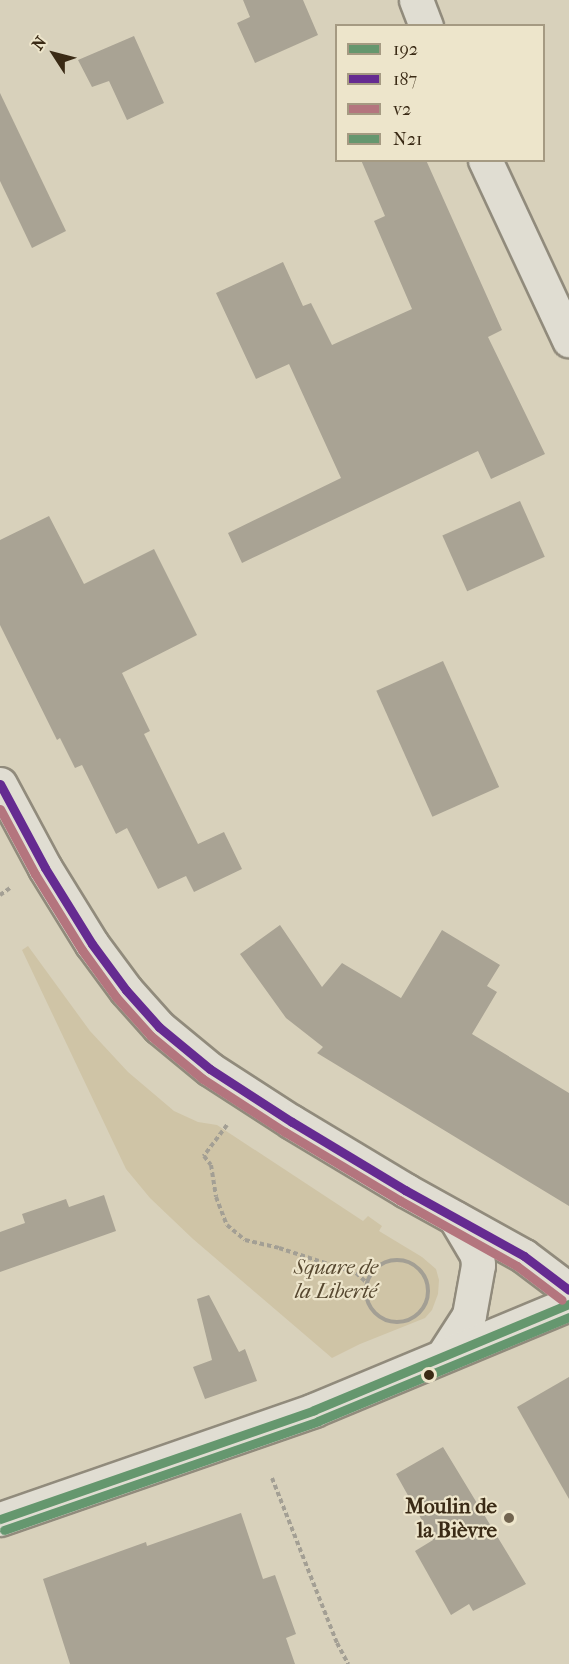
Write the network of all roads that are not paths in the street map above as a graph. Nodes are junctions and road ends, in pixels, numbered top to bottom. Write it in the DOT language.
graph roads {
  1 [pos="416,0"];
  2 [pos="425,24"];
  3 [pos="486,162"];
  4 [pos="569,340"];
  5 [pos="0,784"];
  6 [pos="455,1218"];
  7 [pos="569,1290"];
  8 [pos="569,1304"];
  9 [pos="444,1354"];
  10 [pos="0,1519"];
  1 -- 2 [label="main road"];
  3 -- 4 [label="main road"];
  5 -- 6 [label="main road"];
  6 -- 7 [label="main road"];
  6 -- 9 [label="main road"];
  8 -- 9 [label="main road"];
  9 -- 10 [label="main road"];
}
